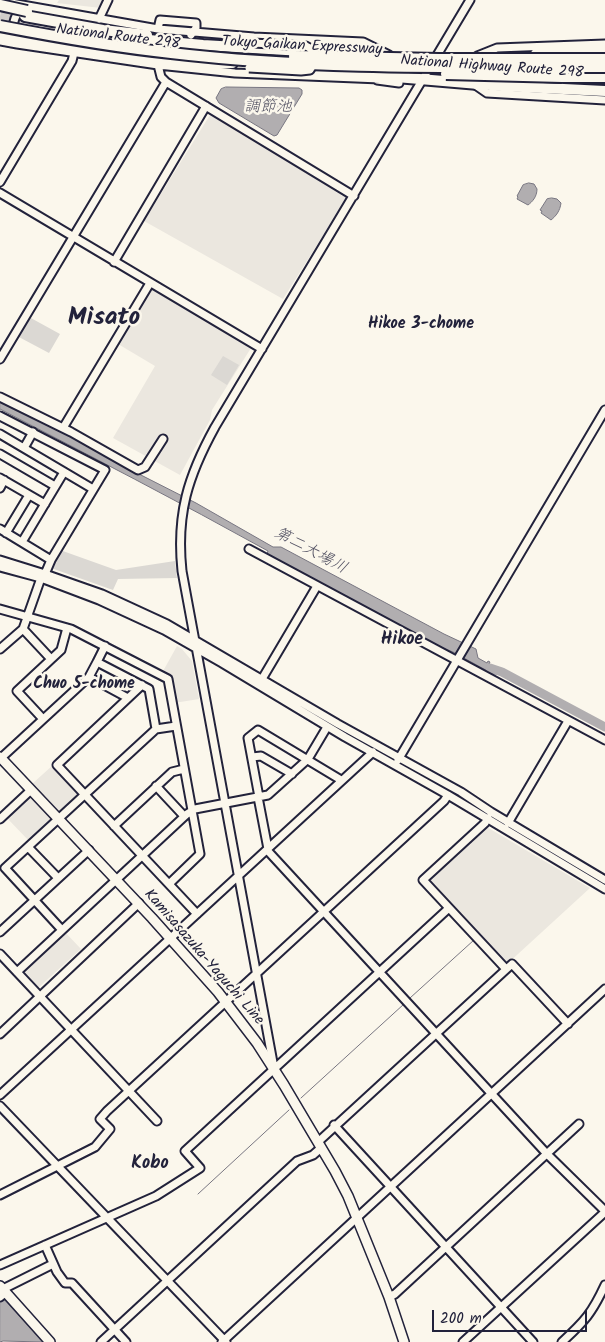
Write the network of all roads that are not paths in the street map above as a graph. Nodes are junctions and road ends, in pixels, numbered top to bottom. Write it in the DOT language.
graph roads {
  1 [pos="108,0"];
  2 [pos="470,0"];
  3 [pos="0,1"];
  4 [pos="0,5"];
  5 [pos="27,8"];
  6 [pos="0,11"];
  7 [pos="99,18"];
  8 [pos="0,21"];
  9 [pos="0,26"];
  10 [pos="222,35"];
  11 [pos="0,36"];
  12 [pos="137,36"];
  13 [pos="190,36"];
  14 [pos="0,41"];
  15 [pos="16,41"];
  16 [pos="605,44"];
  17 [pos="232,47"];
  18 [pos="74,53"];
  19 [pos="137,53"];
  20 [pos="605,53"];
  21 [pos="389,55"];
  22 [pos="437,56"];
  23 [pos="477,56"];
  24 [pos="113,57"];
  25 [pos="605,59"];
  26 [pos="158,65"];
  27 [pos="348,65"];
  28 [pos="605,67"];
  29 [pos="233,68"];
  30 [pos="605,76"];
  31 [pos="396,79"];
  32 [pos="423,79"];
  33 [pos="166,82"];
  34 [pos="474,84"];
  35 [pos="605,87"];
  36 [pos="579,90"];
  37 [pos="605,91"];
  38 [pos="605,100"];
  39 [pos="206,106"];
  40 [pos="0,182"];
  41 [pos="0,194"];
  42 [pos="354,196"];
  43 [pos="73,237"];
  44 [pos="114,262"];
  45 [pos="150,283"];
  46 [pos="262,349"];
  47 [pos="0,359"];
  48 [pos="0,397"];
  49 [pos="605,410"];
  50 [pos="0,416"];
  51 [pos="63,428"];
  52 [pos="33,432"];
  53 [pos="0,434"];
  54 [pos="163,438"];
  55 [pos="24,448"];
  56 [pos="0,454"];
  57 [pos="64,472"];
  58 [pos="2,479"];
  59 [pos="55,486"];
  60 [pos="0,488"];
  61 [pos="93,489"];
  62 [pos="29,495"];
  63 [pos="44,504"];
  64 [pos="3,531"];
  65 [pos="22,542"];
  66 [pos="249,549"];
  67 [pos="0,560"];
  68 [pos="51,560"];
  69 [pos="0,566"];
  70 [pos="43,576"];
  71 [pos="317,586"];
  72 [pos="0,609"];
  73 [pos="28,617"];
  74 [pos="67,628"];
  75 [pos="23,629"];
  76 [pos="194,639"];
  77 [pos="1,645"];
  78 [pos="105,646"];
  79 [pos="197,648"];
  80 [pos="458,658"];
  81 [pos="51,659"];
  82 [pos="97,662"];
  83 [pos="89,678"];
  84 [pos="262,679"];
  85 [pos="142,685"];
  86 [pos="128,698"];
  87 [pos="43,719"];
  88 [pos="568,721"];
  89 [pos="176,726"];
  90 [pos="327,726"];
  91 [pos="156,729"];
  92 [pos="605,740"];
  93 [pos="373,752"];
  94 [pos="252,757"];
  95 [pos="0,758"];
  96 [pos="400,758"];
  97 [pos="308,759"];
  98 [pos="396,765"];
  99 [pos="184,769"];
  100 [pos="292,774"];
  101 [pos="341,780"];
  102 [pos="156,786"];
  103 [pos="31,790"];
  104 [pos="448,794"];
  105 [pos="85,795"];
  106 [pos="258,797"];
  107 [pos="224,804"];
  108 [pos="192,810"];
  109 [pos="184,816"];
  110 [pos="59,818"];
  111 [pos="488,818"];
  112 [pos="0,820"];
  113 [pos="508,822"];
  114 [pos="114,826"];
  115 [pos="28,847"];
  116 [pos="267,849"];
  117 [pos="89,850"];
  118 [pos="141,855"];
  119 [pos="3,870"];
  120 [pos="238,876"];
  121 [pos="58,878"];
  122 [pos="116,879"];
  123 [pos="605,880"];
  124 [pos="168,884"];
  125 [pos="605,889"];
  126 [pos="35,900"];
  127 [pos="139,903"];
  128 [pos="449,908"];
  129 [pos="323,911"];
  130 [pos="197,914"];
  131 [pos="62,930"];
  132 [pos="0,932"];
  133 [pos="171,938"];
  134 [pos="0,954"];
  135 [pos="506,969"];
  136 [pos="17,972"];
  137 [pos="380,972"];
  138 [pos="256,974"];
  139 [pos="605,989"];
  140 [pos="40,996"];
  141 [pos="226,1002"];
  142 [pos="568,1024"];
  143 [pos="72,1029"];
  144 [pos="436,1033"];
  145 [pos="0,1034"];
  146 [pos="274,1069"];
  147 [pos="129,1091"];
  148 [pos="492,1093"];
  149 [pos="0,1095"];
  150 [pos="0,1106"];
  151 [pos="157,1121"];
  152 [pos="579,1124"];
  153 [pos="334,1126"];
  154 [pos="319,1145"];
  155 [pos="547,1154"];
  156 [pos="58,1166"];
  157 [pos="391,1187"];
  158 [pos="0,1196"];
  159 [pos="605,1211"];
  160 [pos="357,1217"];
  161 [pos="108,1218"];
  162 [pos="45,1245"];
  163 [pos="446,1247"];
  164 [pos="53,1264"];
  165 [pos="0,1265"];
  166 [pos="167,1280"];
  167 [pos="605,1285"];
  168 [pos="2,1292"];
  169 [pos="388,1297"];
  170 [pos="501,1307"];
  171 [pos="115,1329"];
  172 [pos="572,1333"];
  173 [pos="224,1341"];
  174 [pos="50,1342"];
  175 [pos="101,1342"];
  176 [pos="126,1342"];
  177 [pos="404,1342"];
  178 [pos="463,1342"];
  179 [pos="533,1342"];
  180 [pos="562,1342"];
  181 [pos="571,1342"];
  1 -- 7 [label="street"];
  2 -- 22 [label="street"];
  3 -- 5 [label="street"];
  4 -- 5 [label="highway, bridge"];
  5 -- 6 [label="highway"];
  5 -- 7 [label="street"];
  5 -- 12 [label="highway"];
  5 -- 15 [label="street"];
  7 -- 13 [label="street"];
  8 -- 25 [label="highway, Tokyo Gaikan Expressway, bridge"];
  9 -- 27 [label="highway, Tokyo Gaikan Expressway, bridge"];
  10 -- 13 [label="street"];
  10 -- 21 [label="street"];
  10 -- 29 [label="street, bridge"];
  11 -- 15 [label="highway, National Route 298"];
  12 -- 13 [label="highway, National Highway Route 298"];
  12 -- 17 [label="highway, National Highway Route 298"];
  13 -- 17 [label="highway, National Highway Route 298"];
  14 -- 15 [label="street"];
  15 -- 18 [label="street"];
  15 -- 24 [label="highway, National Route 298"];
  16 -- 23 [label="street"];
  17 -- 21 [label="highway, National Highway Route 298"];
  18 -- 24 [label="street"];
  18 -- 40 [label="street"];
  19 -- 29 [label="highway, National Highway Route 298"];
  20 -- 23 [label="highway, National Highway Route 298"];
  21 -- 22 [label="highway, National Highway Route 298"];
  22 -- 23 [label="highway, National Highway Route 298"];
  22 -- 32 [label="street"];
  24 -- 26 [label="street"];
  24 -- 29 [label="highway, National Route 298"];
  26 -- 29 [label="street"];
  26 -- 33 [label="street"];
  27 -- 28 [label="highway, Tokyo Gaikan Expressway, bridge"];
  27 -- 30 [label="highway, bridge"];
  29 -- 31 [label="highway, National Highway Route 298"];
  29 -- 31 [label="street"];
  31 -- 32 [label="highway, National Highway Route 298"];
  32 -- 34 [label="highway, National Highway Route 298"];
  32 -- 42 [label="street"];
  33 -- 39 [label="street"];
  33 -- 43 [label="street"];
  34 -- 36 [label="highway, National Highway Route 298"];
  34 -- 38 [label="street"];
  35 -- 36 [label="highway"];
  36 -- 37 [label="highway, National Highway Route 298"];
  39 -- 42 [label="street"];
  39 -- 44 [label="street"];
  41 -- 43 [label="street"];
  42 -- 46 [label="street"];
  43 -- 44 [label="street"];
  43 -- 47 [label="street"];
  44 -- 45 [label="street"];
  45 -- 46 [label="street"];
  45 -- 51 [label="street"];
  46 -- 76 [label="street"];
  48 -- 51 [label="street"];
  49 -- 80 [label="street"];
  50 -- 52 [label="street"];
  51 -- 54 [label="street"];
  52 -- 55 [label="street"];
  52 -- 61 [label="street"];
  53 -- 55 [label="street"];
  55 -- 57 [label="street"];
  56 -- 59 [label="street"];
  57 -- 59 [label="street"];
  57 -- 61 [label="street"];
  58 -- 60 [label="street"];
  58 -- 62 [label="street"];
  59 -- 63 [label="street"];
  61 -- 68 [label="street"];
  62 -- 63 [label="street"];
  62 -- 64 [label="street"];
  63 -- 65 [label="street"];
  64 -- 65 [label="street"];
  65 -- 68 [label="street"];
  66 -- 71 [label="street"];
  67 -- 70 [label="street"];
  68 -- 70 [label="street"];
  69 -- 70 [label="street"];
  70 -- 73 [label="street"];
  70 -- 76 [label="street"];
  70 -- 79 [label="street"];
  71 -- 80 [label="street"];
  71 -- 84 [label="street"];
  72 -- 73 [label="street"];
  73 -- 74 [label="street"];
  73 -- 75 [label="street"];
  74 -- 78 [label="street"];
  74 -- 81 [label="street"];
  75 -- 77 [label="street"];
  75 -- 81 [label="street"];
  76 -- 79 [label="street"];
  76 -- 84 [label="street"];
  78 -- 82 [label="street"];
  78 -- 89 [label="street"];
  79 -- 90 [label="street"];
  79 -- 107 [label="street"];
  80 -- 88 [label="street"];
  80 -- 96 [label="street"];
  81 -- 87 [label="street"];
  82 -- 83 [label="street"];
  82 -- 85 [label="street"];
  83 -- 86 [label="street"];
  83 -- 87 [label="street"];
  84 -- 96 [label="street"];
  85 -- 86 [label="street"];
  85 -- 91 [label="street"];
  86 -- 105 [label="street"];
  87 -- 95 [label="street"];
  88 -- 92 [label="street"];
  88 -- 113 [label="street"];
  89 -- 91 [label="street"];
  89 -- 99 [label="street"];
  90 -- 93 [label="street"];
  90 -- 97 [label="street"];
  91 -- 105 [label="street"];
  93 -- 98 [label="street"];
  93 -- 101 [label="street"];
  94 -- 97 [label="street"];
  94 -- 100 [label="street"];
  94 -- 106 [label="street"];
  95 -- 103 [label="main road, Kamisasazuka-Yaguchi Line"];
  96 -- 98 [label="street"];
  96 -- 113 [label="street"];
  97 -- 100 [label="street"];
  97 -- 101 [label="street"];
  98 -- 104 [label="street"];
  99 -- 102 [label="street"];
  99 -- 108 [label="street"];
  100 -- 106 [label="street"];
  101 -- 116 [label="street"];
  102 -- 109 [label="street"];
  102 -- 114 [label="street"];
  103 -- 110 [label="main road, Kamisasazuka-Yaguchi Line"];
  103 -- 112 [label="street"];
  104 -- 111 [label="street"];
  104 -- 129 [label="street"];
  105 -- 110 [label="street"];
  105 -- 114 [label="street"];
  106 -- 107 [label="street"];
  106 -- 116 [label="street"];
  107 -- 108 [label="street"];
  107 -- 120 [label="street"];
  108 -- 109 [label="street"];
  108 -- 124 [label="street"];
  109 -- 118 [label="street"];
  110 -- 115 [label="street"];
  110 -- 117 [label="main road, Kamisasazuka-Yaguchi Line"];
  111 -- 125 [label="street"];
  111 -- 128 [label="street"];
  113 -- 123 [label="street"];
  114 -- 118 [label="street"];
  115 -- 119 [label="street"];
  115 -- 121 [label="street"];
  116 -- 120 [label="street"];
  116 -- 129 [label="street"];
  117 -- 121 [label="street"];
  117 -- 122 [label="main road, Kamisasazuka-Yaguchi Line"];
  118 -- 122 [label="street"];
  118 -- 124 [label="street"];
  119 -- 126 [label="street"];
  120 -- 130 [label="street"];
  120 -- 138 [label="street"];
  121 -- 126 [label="street"];
  122 -- 127 [label="main road, Kamisasazuka-Yaguchi Line"];
  122 -- 131 [label="street"];
  124 -- 130 [label="street"];
  126 -- 131 [label="street"];
  126 -- 132 [label="street"];
  127 -- 133 [label="main road, Kamisasazuka-Yaguchi Line"];
  127 -- 140 [label="street"];
  128 -- 135 [label="street"];
  128 -- 137 [label="street"];
  129 -- 137 [label="street"];
  129 -- 138 [label="street"];
  130 -- 133 [label="street"];
  131 -- 136 [label="street"];
  133 -- 141 [label="main road, Kamisasazuka-Yaguchi Line"];
  133 -- 143 [label="street"];
  134 -- 136 [label="street"];
  135 -- 142 [label="street"];
  135 -- 144 [label="street"];
  136 -- 140 [label="street"];
  137 -- 144 [label="street"];
  137 -- 146 [label="street"];
  138 -- 141 [label="street"];
  138 -- 146 [label="street"];
  139 -- 142 [label="street"];
  140 -- 143 [label="street"];
  140 -- 145 [label="street"];
  141 -- 146 [label="main road, Kamisasazuka-Yaguchi Line"];
  141 -- 147 [label="street"];
  142 -- 148 [label="street"];
  143 -- 147 [label="street"];
  143 -- 149 [label="street"];
  144 -- 148 [label="street"];
  144 -- 153 [label="street"];
  146 -- 154 [label="main road, Kamisasazuka-Yaguchi Line"];
  146 -- 161 [label="street"];
  147 -- 151 [label="street"];
  147 -- 156 [label="street"];
  148 -- 155 [label="street"];
  148 -- 157 [label="street"];
  150 -- 156 [label="street"];
  152 -- 155 [label="street"];
  153 -- 154 [label="street"];
  153 -- 157 [label="street"];
  154 -- 160 [label="main road, Kamisasazuka-Yaguchi Line"];
  154 -- 166 [label="street"];
  155 -- 159 [label="street"];
  155 -- 163 [label="street"];
  156 -- 158 [label="street"];
  156 -- 161 [label="street"];
  157 -- 160 [label="street"];
  157 -- 163 [label="street"];
  159 -- 170 [label="street"];
  160 -- 169 [label="main road, Kamisasazuka-Yaguchi Line"];
  160 -- 173 [label="street"];
  161 -- 162 [label="street"];
  161 -- 166 [label="street"];
  162 -- 164 [label="street"];
  162 -- 165 [label="street"];
  163 -- 169 [label="street"];
  163 -- 170 [label="street"];
  164 -- 168 [label="street"];
  164 -- 171 [label="street"];
  166 -- 171 [label="street"];
  166 -- 173 [label="street"];
  167 -- 172 [label="street"];
  168 -- 174 [label="main road"];
  169 -- 177 [label="main road, Kamisasazuka-Yaguchi Line"];
  170 -- 178 [label="street"];
  170 -- 179 [label="street"];
  171 -- 175 [label="street"];
  171 -- 176 [label="street"];
  172 -- 180 [label="street"];
  172 -- 181 [label="street"];
}
